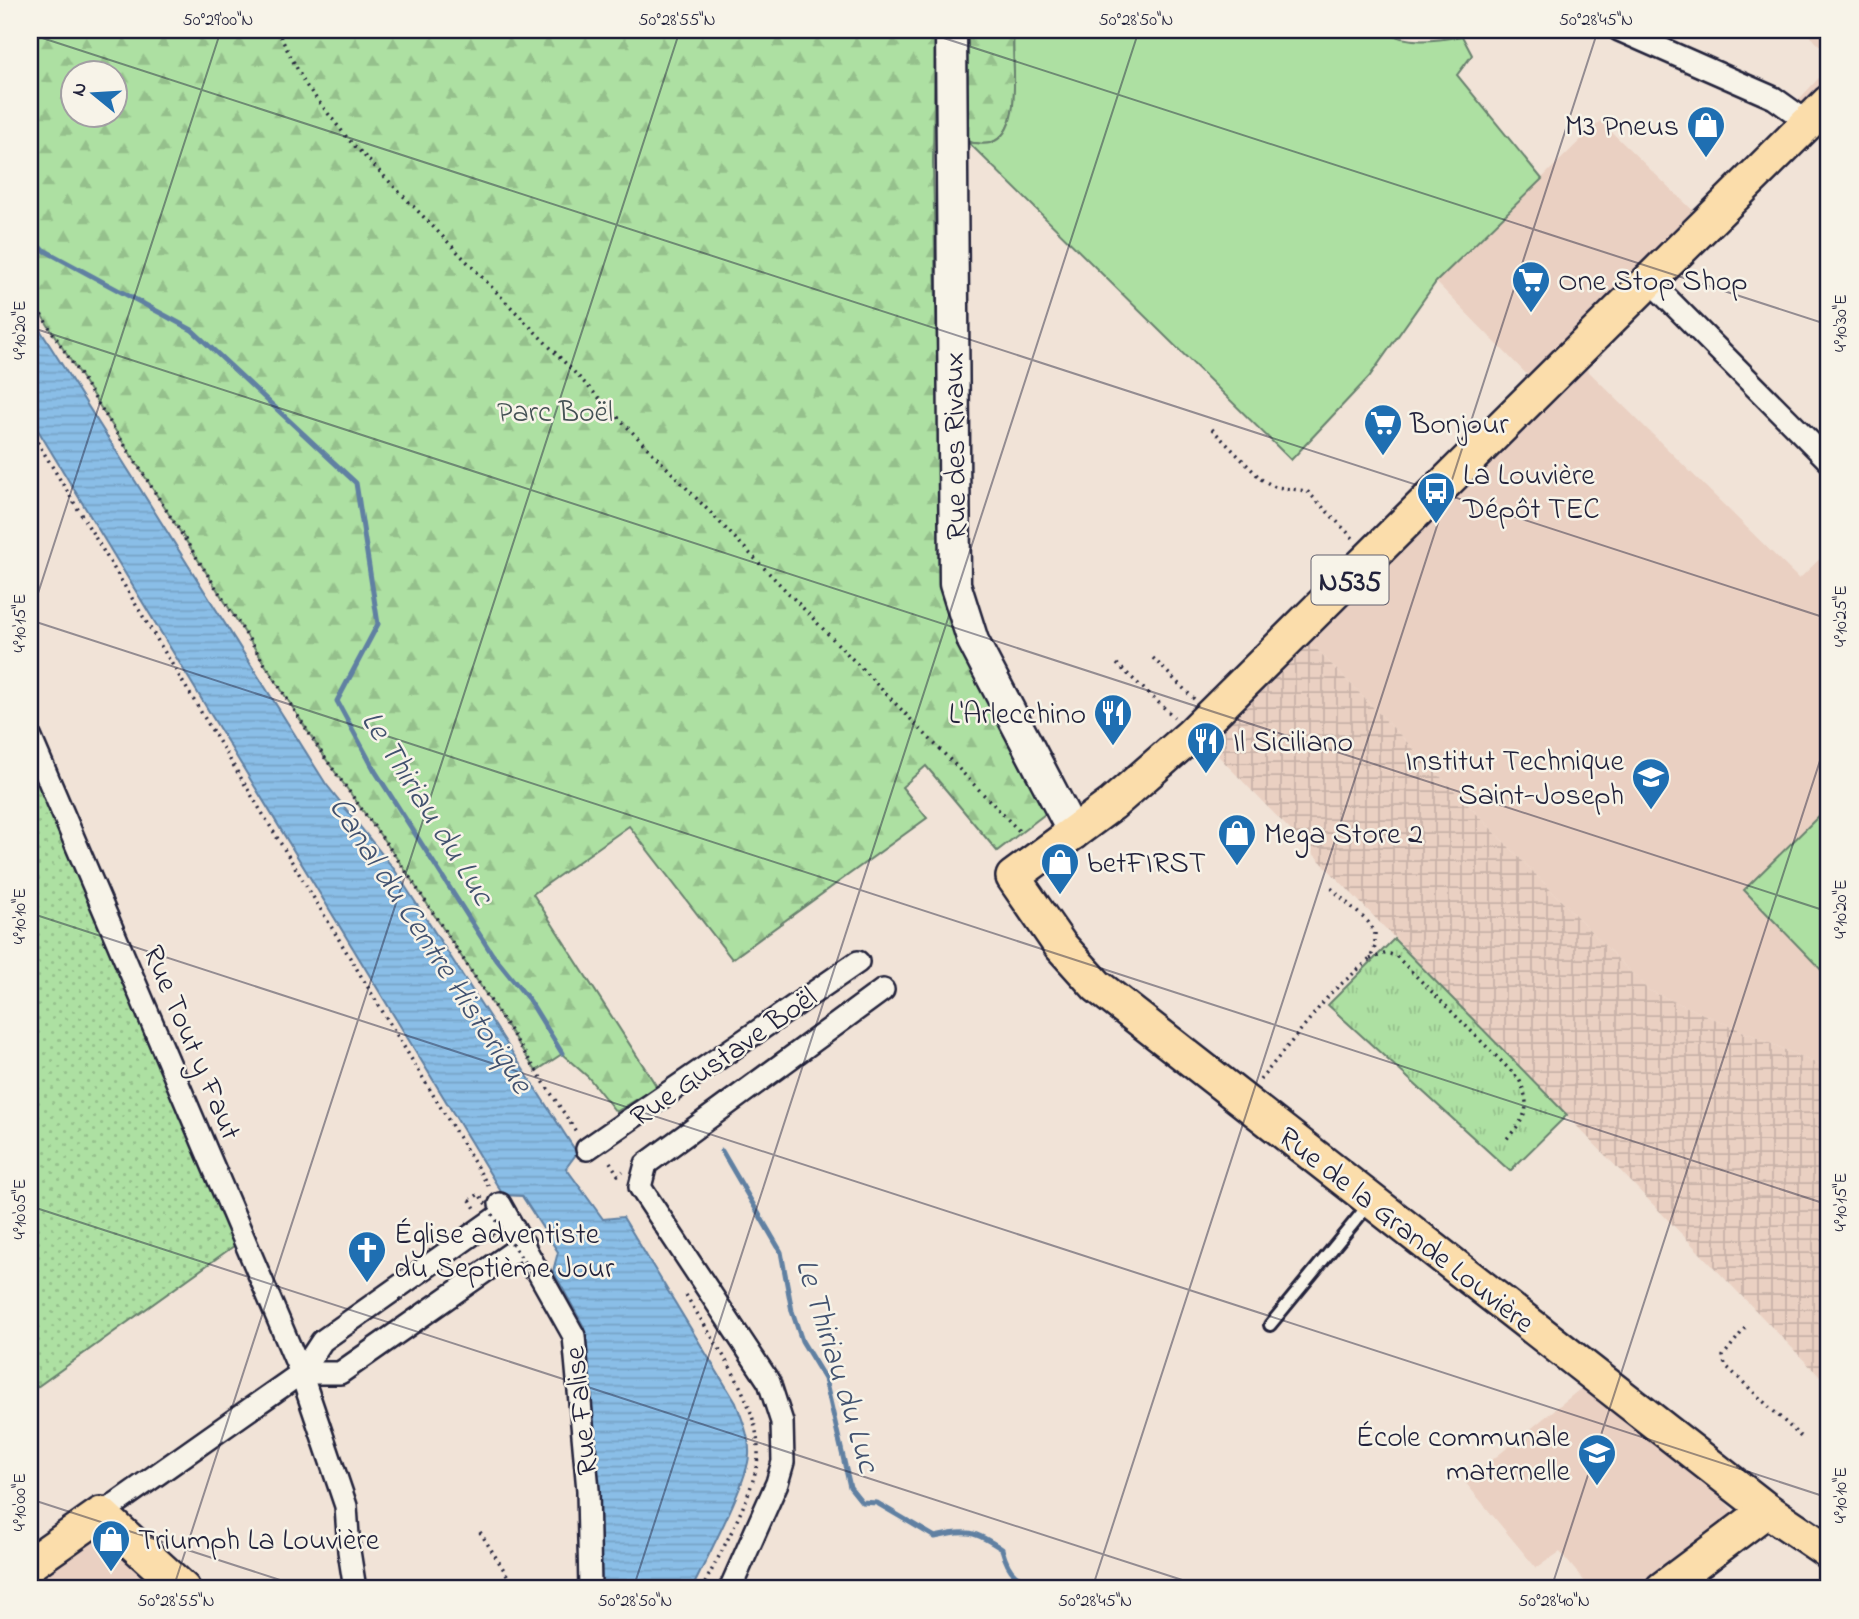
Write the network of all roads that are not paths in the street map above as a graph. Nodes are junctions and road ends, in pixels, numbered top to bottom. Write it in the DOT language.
graph roads {
  1 [pos="951,30"];
  2 [pos="1619,30"];
  3 [pos="1819,112"];
  4 [pos="1650,281"];
  5 [pos="1829,461"];
  6 [pos="30,736"];
  7 [pos="1074,834"];
  8 [pos="858,962"];
  9 [pos="883,990"];
  10 [pos="587,1149"];
  11 [pos="1372,1201"];
  12 [pos="524,1244"];
  13 [pos="1270,1325"];
  14 [pos="301,1373"];
  15 [pos="1767,1510"];
  16 [pos="101,1514"];
  17 [pos="1829,1552"];
  18 [pos="30,1564"];
  19 [pos="1676,1582"];
  20 [pos="183,1589"];
  21 [pos="355,1589"];
  22 [pos="590,1589"];
  23 [pos="730,1589"];
  1 -- 7 [label="street, Rue des Rivaux"];
  2 -- 3 [label="street"];
  3 -- 4 [label="main road, N535"];
  4 -- 5 [label="street"];
  4 -- 7 [label="main road, N535"];
  6 -- 14 [label="street, Rue Tout y Faut"];
  7 -- 11 [label="main road, Rue de la Grande Louvière / N535"];
  8 -- 10 [label="street, Rue Gustave Boël"];
  9 -- 23 [label="street, Rue Gustave Boël"];
  11 -- 13 [label="lane"];
  11 -- 15 [label="main road, Rue de la Grande Louvière"];
  12 -- 14 [label="street"];
  12 -- 14 [label="street, Rue Falise"];
  12 -- 22 [label="street, Rue Falise"];
  14 -- 16 [label="street"];
  14 -- 21 [label="street"];
  15 -- 17 [label="main road, Rue de la Grande Louvière"];
  15 -- 19 [label="main road"];
  16 -- 18 [label="main road"];
  16 -- 20 [label="main road"];
}
